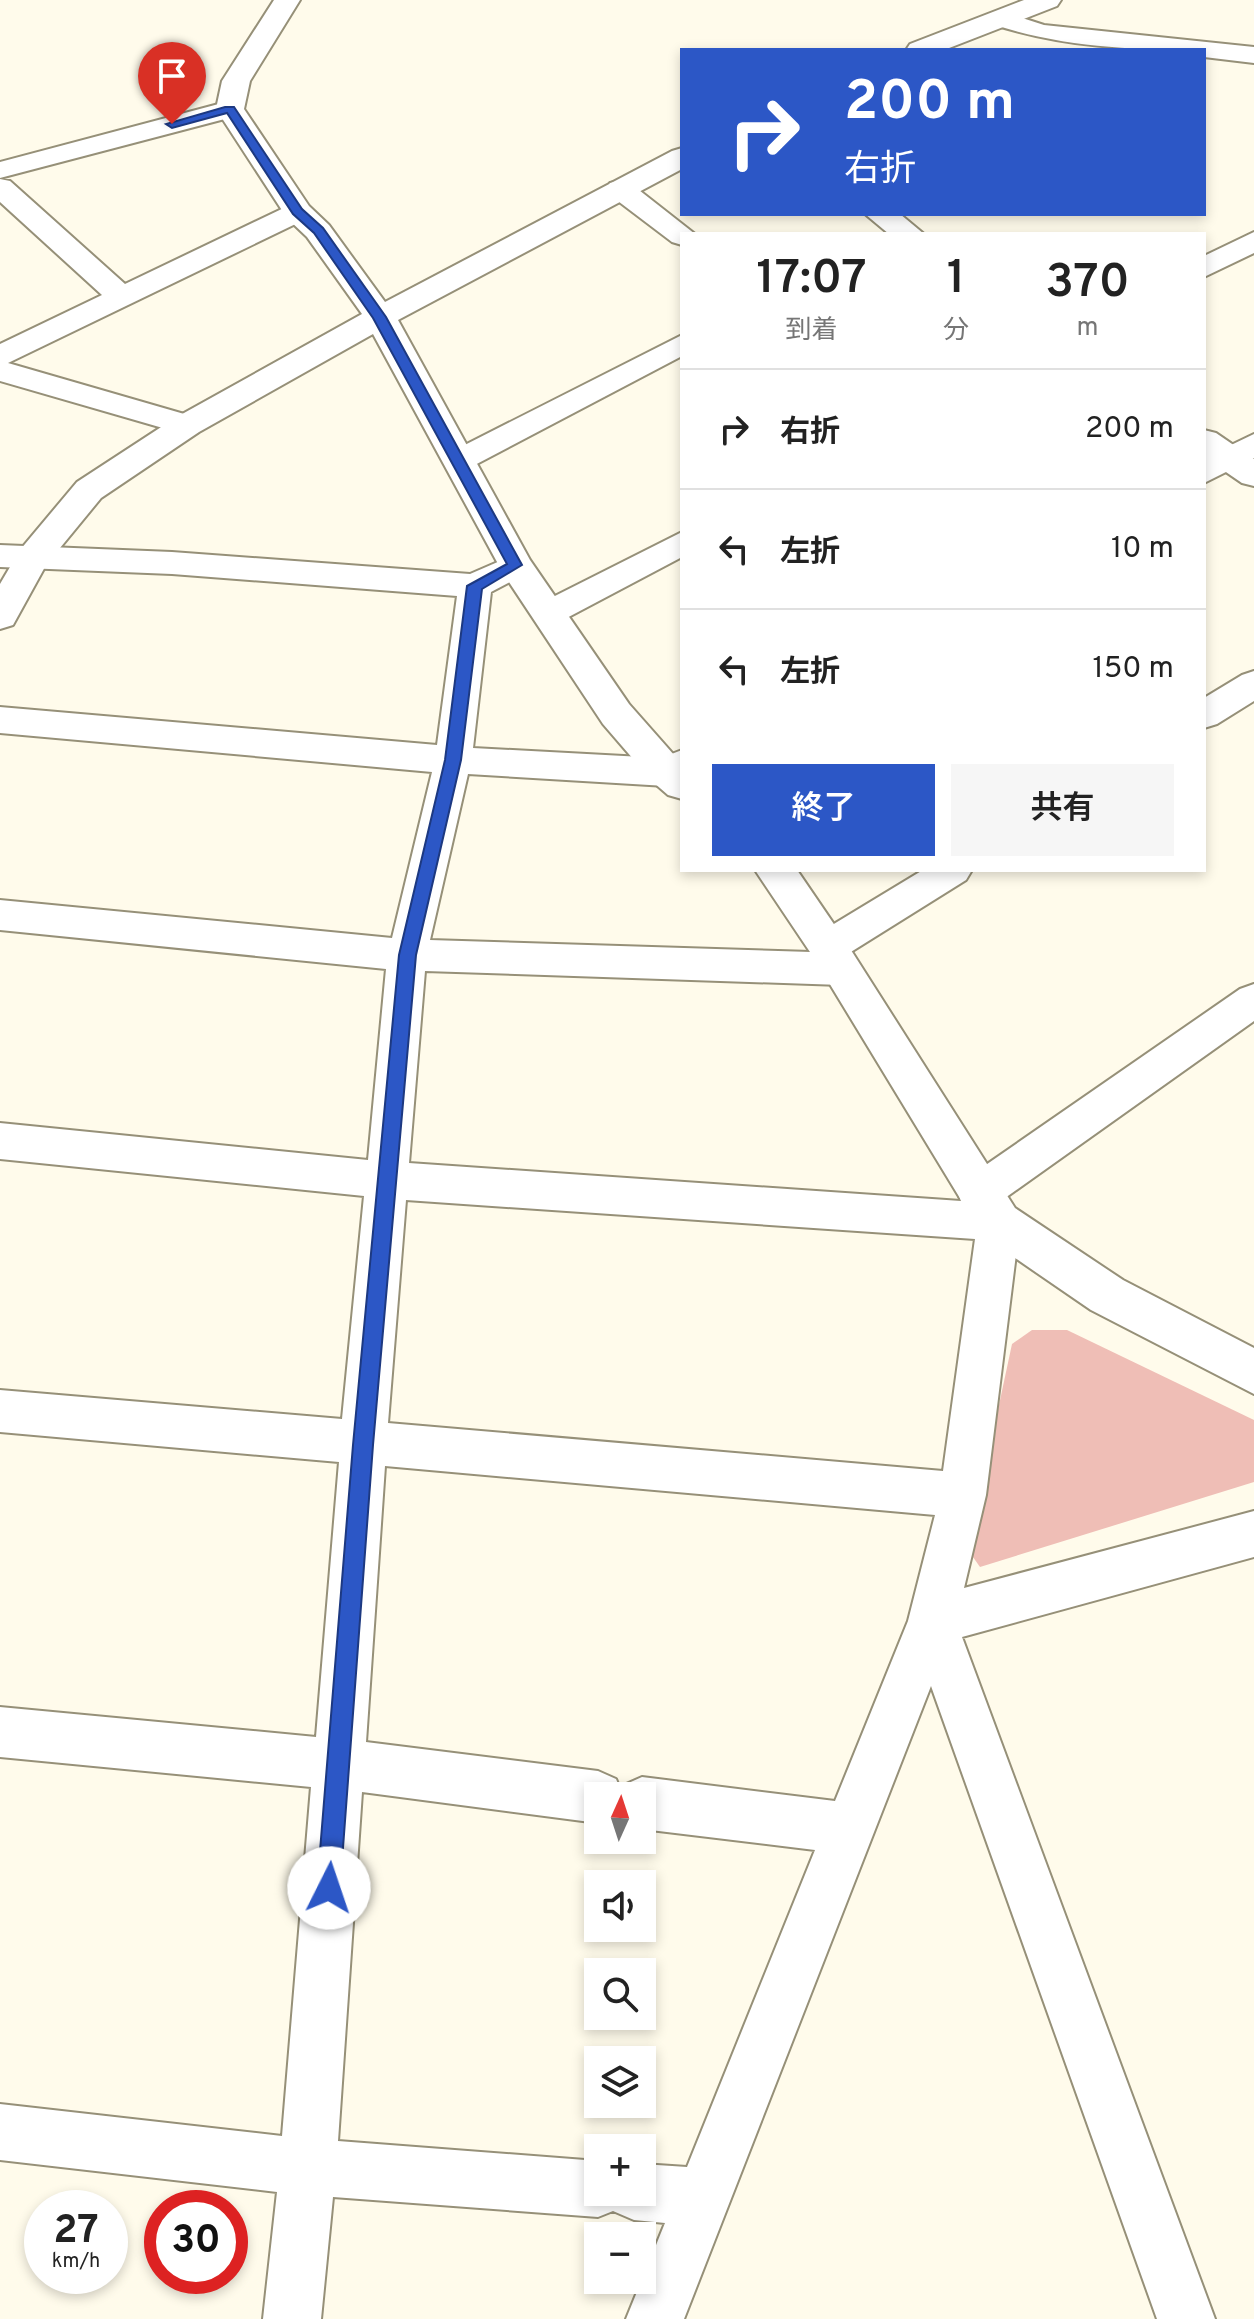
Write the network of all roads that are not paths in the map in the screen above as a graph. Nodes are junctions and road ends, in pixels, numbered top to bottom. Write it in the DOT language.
graph roads {
  1 [pos="287,0"];
  2 [pos="1048,0"];
  3 [pos="1001,19"];
  4 [pos="925,48"];
  5 [pos="1189,48"];
  6 [pos="1206,50"];
  7 [pos="1254,55"];
  8 [pos="230,109"];
  9 [pos="680,158"];
  10 [pos="0,170"];
  11 [pos="0,187"];
  12 [pos="620,189"];
  13 [pos="298,212"];
  14 [pos="883,216"];
  15 [pos="906,232"];
  16 [pos="680,234"];
  17 [pos="1254,241"];
  18 [pos="1206,267"];
  19 [pos="123,298"];
  20 [pos="380,317"];
  21 [pos="680,345"];
  22 [pos="0,356"];
  23 [pos="0,371"];
  24 [pos="187,425"];
  25 [pos="460,460"];
  26 [pos="680,544"];
  27 [pos="16,557"];
  28 [pos="515,565"];
  29 [pos="475,586"];
  30 [pos="549,613"];
  31 [pos="0,616"];
  32 [pos="1254,684"];
  33 [pos="1206,714"];
  34 [pos="0,720"];
  35 [pos="453,760"];
  36 [pos="677,773"];
  37 [pos="776,872"];
  38 [pos="950,872"];
  39 [pos="0,915"];
  40 [pos="407,955"];
  41 [pos="834,958"];
  42 [pos="1254,1000"];
  43 [pos="0,1141"];
  44 [pos="387,1180"];
  45 [pos="989,1207"];
  46 [pos="1254,1372"];
  47 [pos="0,1411"];
  48 [pos="363,1445"];
  49 [pos="963,1495"];
  50 [pos="1254,1534"];
  51 [pos="932,1621"];
  52 [pos="0,1732"];
  53 [pos="338,1764"];
  54 [pos="584,1795"];
  55 [pos="656,1805"];
  56 [pos="849,1829"];
  57 [pos="0,2132"];
  58 [pos="308,2167"];
  59 [pos="584,2188"];
  60 [pos="656,2194"];
  61 [pos="703,2197"];
  62 [pos="292,2319"];
  63 [pos="655,2319"];
  64 [pos="1186,2319"];
  1 -- 8 [label="street"];
  2 -- 3 [label="street"];
  3 -- 4 [label="street"];
  3 -- 5 [label="street"];
  6 -- 7 [label="street"];
  8 -- 10 [label="street"];
  8 -- 13 [label="street"];
  9 -- 12 [label="street"];
  11 -- 19 [label="street"];
  12 -- 16 [label="street"];
  12 -- 20 [label="street"];
  13 -- 19 [label="street"];
  13 -- 20 [label="street"];
  14 -- 15 [label="street"];
  17 -- 18 [label="street"];
  19 -- 22 [label="street"];
  20 -- 24 [label="street"];
  20 -- 25 [label="street"];
  21 -- 25 [label="street"];
  23 -- 24 [label="street"];
  24 -- 27 [label="street"];
  25 -- 28 [label="street"];
  26 -- 30 [label="street"];
  27 -- 29 [label="street"];
  27 -- 31 [label="street"];
  28 -- 29 [label="street"];
  28 -- 30 [label="street"];
  29 -- 35 [label="street"];
  30 -- 36 [label="street"];
  32 -- 33 [label="street"];
  34 -- 35 [label="street"];
  35 -- 36 [label="street"];
  35 -- 40 [label="street"];
  37 -- 41 [label="street"];
  38 -- 41 [label="street"];
  39 -- 40 [label="street"];
  40 -- 41 [label="street"];
  40 -- 44 [label="street"];
  41 -- 45 [label="street"];
  42 -- 45 [label="street"];
  43 -- 44 [label="street"];
  44 -- 45 [label="street"];
  44 -- 48 [label="street"];
  45 -- 46 [label="street"];
  45 -- 49 [label="street"];
  47 -- 48 [label="street"];
  48 -- 49 [label="street"];
  48 -- 53 [label="street"];
  49 -- 51 [label="street"];
  50 -- 51 [label="street"];
  51 -- 56 [label="street"];
  51 -- 64 [label="street"];
  52 -- 53 [label="street"];
  53 -- 54 [label="street"];
  53 -- 58 [label="street"];
  55 -- 56 [label="street"];
  56 -- 61 [label="street"];
  57 -- 58 [label="street"];
  58 -- 59 [label="street"];
  58 -- 62 [label="street"];
  60 -- 61 [label="street"];
  61 -- 63 [label="street"];
}
